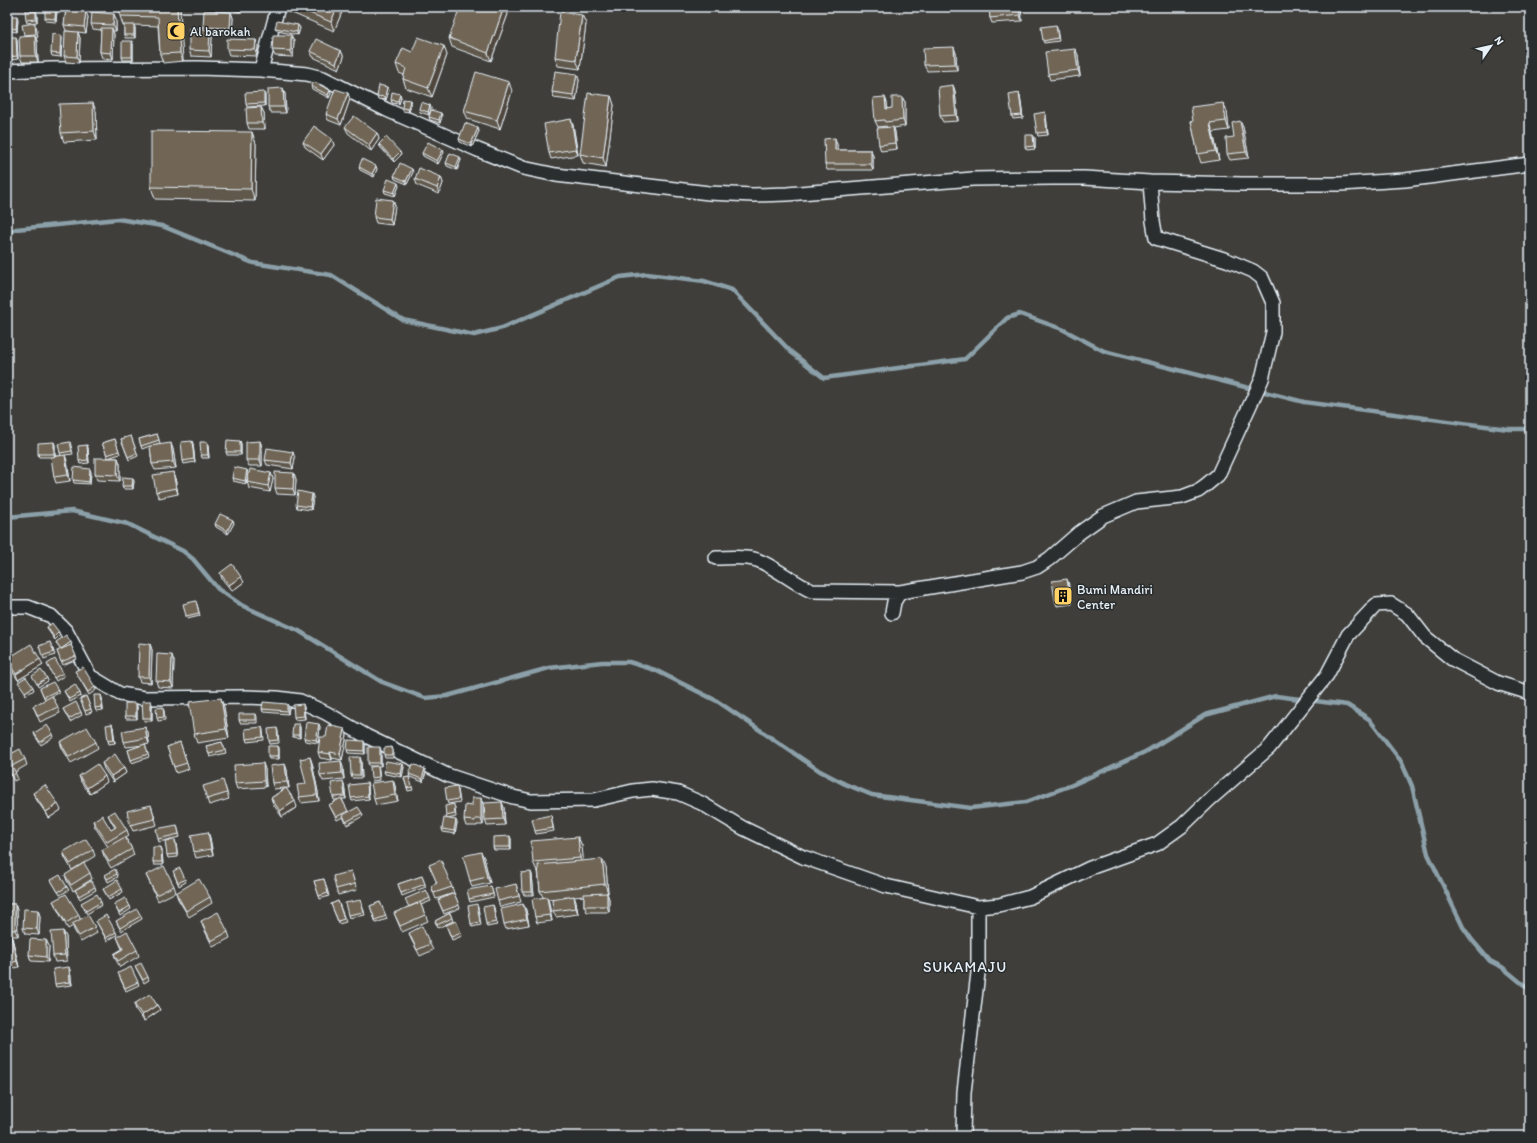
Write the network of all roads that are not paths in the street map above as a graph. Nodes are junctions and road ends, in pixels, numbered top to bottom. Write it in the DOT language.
graph roads {
  1 [pos="278,7"];
  2 [pos="261,70"];
  3 [pos="7,71"];
  4 [pos="1530,164"];
  5 [pos="1150,182"];
  6 [pos="716,558"];
  7 [pos="900,592"];
  8 [pos="7,607"];
  9 [pos="892,613"];
  10 [pos="1530,693"];
  11 [pos="978,907"];
  12 [pos="963,1136"];
  1 -- 2 [label="street"];
  2 -- 3 [label="street"];
  2 -- 5 [label="street"];
  4 -- 5 [label="street"];
  5 -- 7 [label="street"];
  6 -- 7 [label="street"];
  7 -- 9 [label="street"];
  8 -- 11 [label="street"];
  10 -- 11 [label="street"];
  11 -- 12 [label="street"];
}
